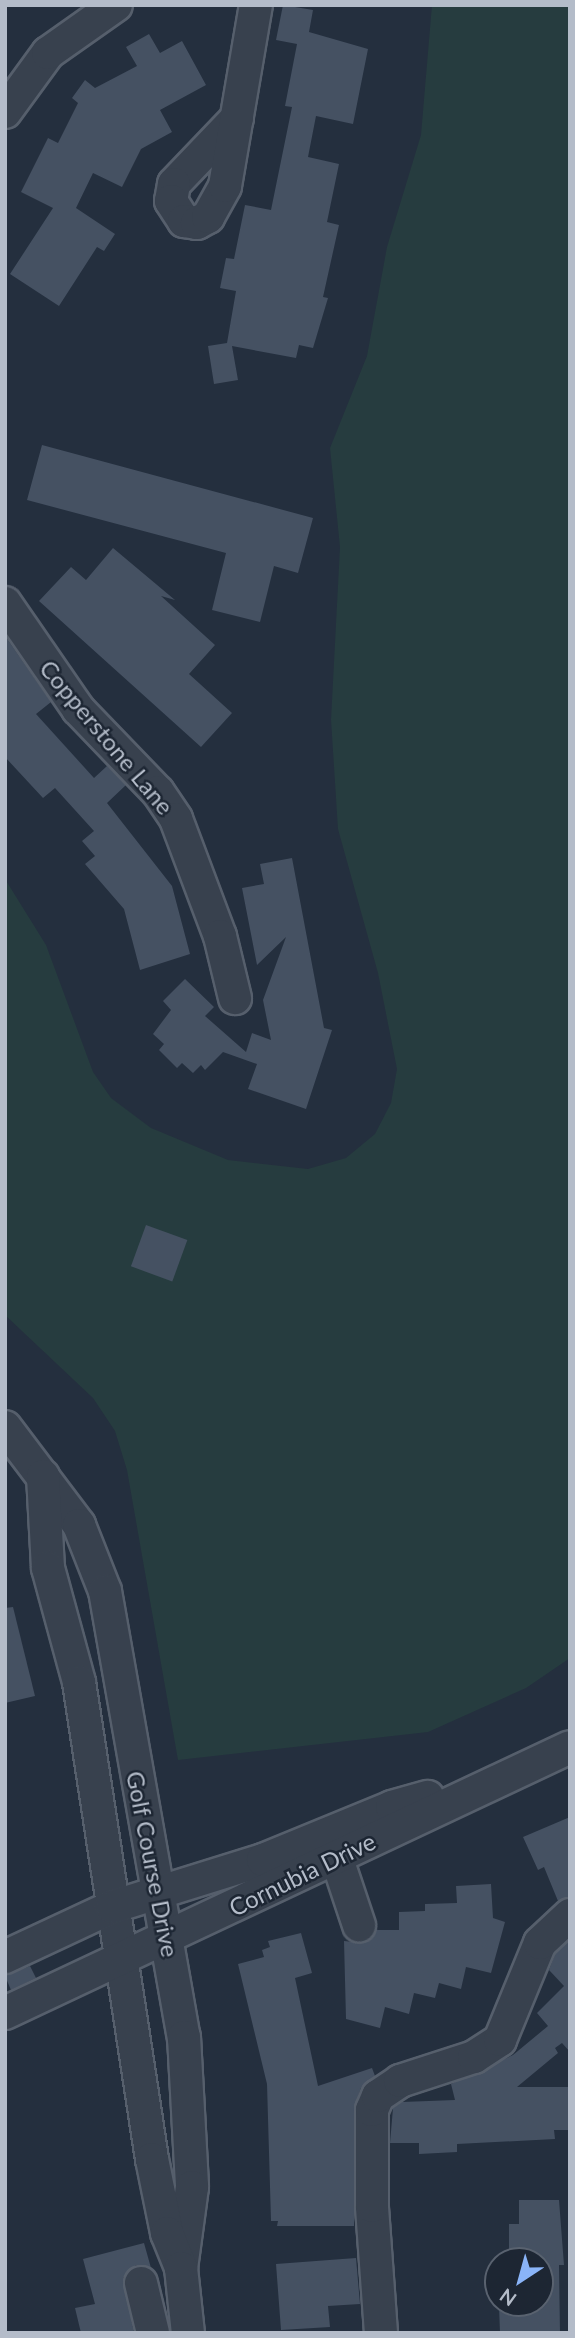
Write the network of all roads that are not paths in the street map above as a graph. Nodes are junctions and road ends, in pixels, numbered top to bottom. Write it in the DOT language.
graph roads {
  1 [pos="116,5"];
  2 [pos="256,5"];
  3 [pos="5,112"];
  4 [pos="237,118"];
  5 [pos="5,603"];
  6 [pos="235,998"];
  7 [pos="5,1427"];
  8 [pos="43,1476"];
  9 [pos="570,1747"];
  10 [pos="332,1846"];
  11 [pos="156,1893"];
  12 [pos="112,1907"];
  13 [pos="570,1915"];
  14 [pos="359,1925"];
  15 [pos="168,1938"];
  16 [pos="5,1957"];
  17 [pos="123,1959"];
  18 [pos="5,2013"];
  19 [pos="181,2268"];
  20 [pos="141,2283"];
  21 [pos="153,2333"];
  22 [pos="188,2333"];
  23 [pos="381,2333"];
  1 -- 3 [label="street"];
  2 -- 4 [label="street"];
  5 -- 6 [label="street, Copperstone Lane"];
  7 -- 8 [label="street, Golf Course Drive"];
  8 -- 11 [label="street, Golf Course Drive"];
  8 -- 12 [label="street, Golf Course Drive"];
  9 -- 10 [label="street, Cornubia Drive"];
  10 -- 11 [label="street, Cornubia Drive"];
  10 -- 14 [label="street"];
  10 -- 15 [label="street, Cornubia Drive"];
  11 -- 12 [label="street, Cornubia Drive"];
  11 -- 15 [label="street, Golf Course Drive"];
  12 -- 16 [label="street, Cornubia Drive"];
  12 -- 17 [label="street, Golf Course Drive"];
  13 -- 23 [label="street"];
  15 -- 17 [label="street, Cornubia Drive"];
  15 -- 19 [label="street, Golf Course Drive"];
  17 -- 18 [label="street, Cornubia Drive"];
  17 -- 19 [label="street, Golf Course Drive"];
  19 -- 22 [label="street, Golf Course Drive"];
  20 -- 21 [label="street"];
}
